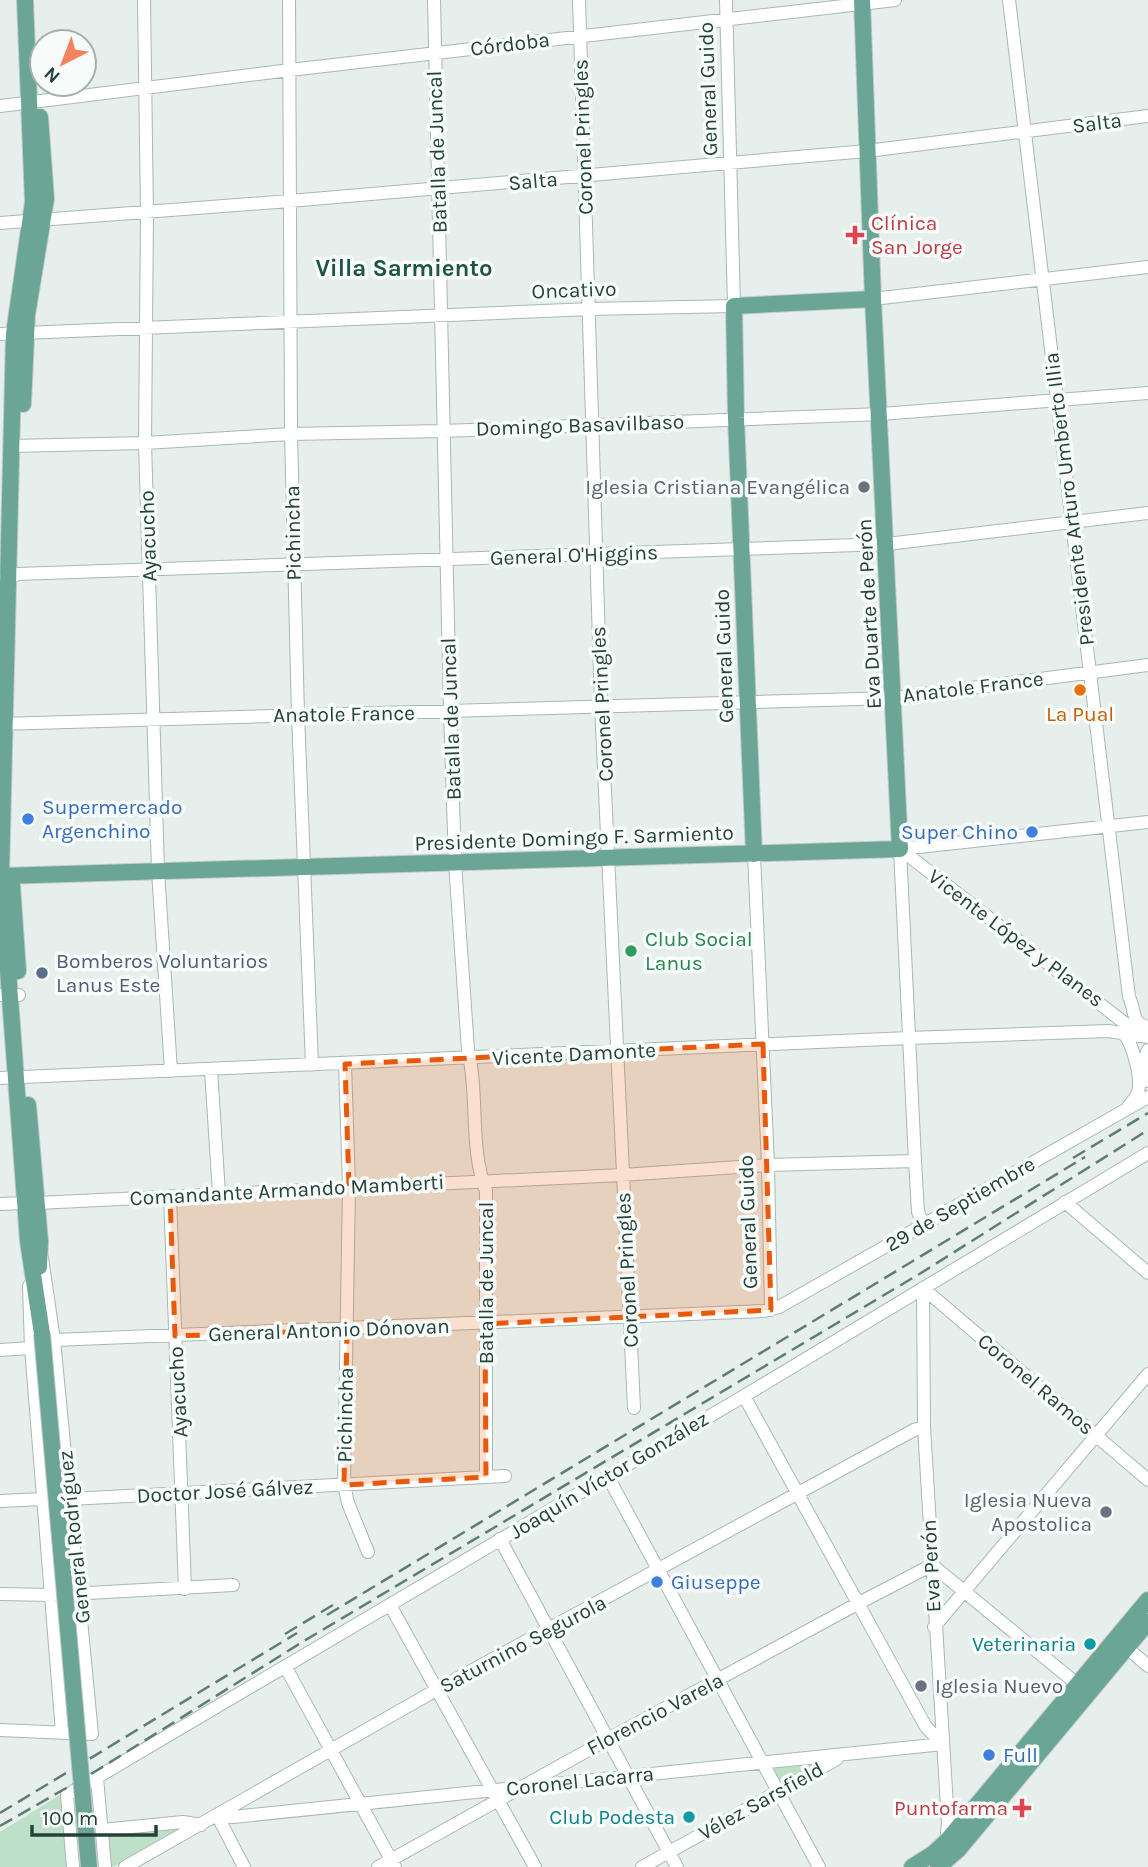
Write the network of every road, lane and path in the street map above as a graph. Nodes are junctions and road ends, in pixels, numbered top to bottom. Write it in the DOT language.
graph roads {
  1 [pos="25,0"];
  2 [pos="34,0"];
  3 [pos="144,0"];
  4 [pos="289,0"];
  5 [pos="434,0"];
  6 [pos="579,0"];
  7 [pos="726,0"];
  8 [pos="895,0"];
  9 [pos="1009,0"];
  10 [pos="862,2"];
  11 [pos="727,18"];
  12 [pos="580,36"];
  13 [pos="435,53"];
  14 [pos="289,70"];
  15 [pos="145,89"];
  16 [pos="33,102"];
  17 [pos="0,106"];
  18 [pos="1148,116"];
  19 [pos="1026,131"];
  20 [pos="867,151"];
  21 [pos="732,163"];
  22 [pos="584,176"];
  23 [pos="438,189"];
  24 [pos="290,201"];
  25 [pos="147,213"];
  26 [pos="38,221"];
  27 [pos="0,223"];
  28 [pos="1148,267"];
  29 [pos="1043,281"];
  30 [pos="873,299"];
  31 [pos="734,306"];
  32 [pos="590,309"];
  33 [pos="442,317"];
  34 [pos="291,323"];
  35 [pos="147,329"];
  36 [pos="13,334"];
  37 [pos="1148,393"];
  38 [pos="1057,399"];
  39 [pos="880,414"];
  40 [pos="736,418"];
  41 [pos="592,425"];
  42 [pos="443,431"];
  43 [pos="291,433"];
  44 [pos="145,443"];
  45 [pos="12,455"];
  46 [pos="1148,513"];
  47 [pos="1073,522"];
  48 [pos="887,544"];
  49 [pos="741,549"];
  50 [pos="596,554"];
  51 [pos="447,559"];
  52 [pos="294,564"];
  53 [pos="149,570"];
  54 [pos="9,578"];
  55 [pos="1148,665"];
  56 [pos="1090,672"];
  57 [pos="894,698"];
  58 [pos="746,702"];
  59 [pos="601,706"];
  60 [pos="450,711"];
  61 [pos="298,715"];
  62 [pos="153,719"];
  63 [pos="6,724"];
  64 [pos="1148,822"];
  65 [pos="1108,826"];
  66 [pos="901,849"];
  67 [pos="754,854"];
  68 [pos="609,859"];
  69 [pos="455,863"];
  70 [pos="305,868"];
  71 [pos="158,871"];
  72 [pos="4,876"];
  73 [pos="9,995"];
  74 [pos="1113,1012"];
  75 [pos="1140,1030"];
  76 [pos="1108,1031"];
  77 [pos="908,1038"];
  78 [pos="763,1044"];
  79 [pos="1148,1050"];
  80 [pos="618,1052"];
  81 [pos="470,1059"];
  82 [pos="345,1064"];
  83 [pos="312,1065"];
  84 [pos="211,1070"];
  85 [pos="171,1071"];
  86 [pos="14,1077"];
  87 [pos="1148,1081"];
  88 [pos="1148,1097"];
  89 [pos="1126,1109"];
  90 [pos="1148,1153"];
  91 [pos="915,1161"];
  92 [pos="768,1165"];
  93 [pos="622,1175"];
  94 [pos="482,1181"];
  95 [pos="349,1187"];
  96 [pos="219,1194"];
  97 [pos="170,1196"];
  98 [pos="1065,1202"];
  99 [pos="31,1203"];
  100 [pos="0,1205"];
  101 [pos="923,1224"];
  102 [pos="34,1241"];
  103 [pos="1148,1273"];
  104 [pos="923,1288"];
  105 [pos="771,1310"];
  106 [pos="630,1317"];
  107 [pos="485,1324"];
  108 [pos="347,1330"];
  109 [pos="175,1336"];
  110 [pos="48,1337"];
  111 [pos="31,1348"];
  112 [pos="0,1350"];
  113 [pos="1148,1374"];
  114 [pos="744,1396"];
  115 [pos="634,1408"];
  116 [pos="924,1427"];
  117 [pos="1096,1435"];
  118 [pos="607,1475"];
  119 [pos="505,1476"];
  120 [pos="486,1477"];
  121 [pos="1148,1480"];
  122 [pos="344,1485"];
  123 [pos="798,1493"];
  124 [pos="183,1494"];
  125 [pos="70,1499"];
  126 [pos="43,1500"];
  127 [pos="0,1501"];
  128 [pos="500,1539"];
  129 [pos="368,1552"];
  130 [pos="932,1565"];
  131 [pos="658,1570"];
  132 [pos="233,1585"];
  133 [pos="185,1589"];
  134 [pos="964,1590"];
  135 [pos="80,1593"];
  136 [pos="0,1594"];
  137 [pos="52,1595"];
  138 [pos="1148,1600"];
  139 [pos="857,1604"];
  140 [pos="390,1605"];
  141 [pos="1148,1622"];
  142 [pos="934,1628"];
  143 [pos="550,1629"];
  144 [pos="1126,1647"];
  145 [pos="285,1666"];
  146 [pos="1148,1666"];
  147 [pos="718,1680"];
  148 [pos="1077,1684"];
  149 [pos="438,1689"];
  150 [pos="0,1730"];
  151 [pos="62,1732"];
  152 [pos="610,1738"];
  153 [pos="943,1744"];
  154 [pos="330,1749"];
  155 [pos="844,1756"];
  156 [pos="763,1763"];
  157 [pos="630,1776"];
  158 [pos="90,1779"];
  159 [pos="523,1786"];
  160 [pos="779,1792"];
  161 [pos="495,1795"];
  162 [pos="362,1804"];
  163 [pos="216,1815"];
  164 [pos="201,1825"];
  165 [pos="102,1830"];
  166 [pos="946,1842"];
  167 [pos="670,1852"];
  168 [pos="393,1863"];
  169 [pos="943,1865"];
  170 [pos="74,1867"];
  171 [pos="81,1867"];
  172 [pos="89,1867"];
  173 [pos="98,1867"];
  174 [pos="105,1867"];
  175 [pos="125,1867"];
  176 [pos="244,1867"];
  177 [pos="379,1867"];
  178 [pos="535,1867"];
  179 [pos="642,1867"];
  180 [pos="677,1867"];
  181 [pos="819,1867"];
  182 [pos="912,1867"];
  1 -- 16 [label="main road"];
  2 -- 16 [label="main road"];
  3 -- 15 [label="street, Ayacucho"];
  4 -- 14 [label="street, Pichincha"];
  5 -- 13 [label="street, Batalla de Juncal"];
  6 -- 12 [label="street, Coronel Pringles"];
  7 -- 11 [label="street, General Guido"];
  8 -- 10 [label="street, Córdoba"];
  9 -- 19 [label="street, Presidente Arturo Umberto Illia"];
  10 -- 11 [label="street, Córdoba"];
  10 -- 20 [label="main road, Eva Duarte de Perón"];
  11 -- 12 [label="street, Córdoba"];
  11 -- 21 [label="street, General Guido"];
  12 -- 13 [label="street, Córdoba"];
  12 -- 22 [label="street, Coronel Pringles"];
  13 -- 14 [label="street, Córdoba"];
  13 -- 23 [label="street, Batalla de Juncal"];
  14 -- 15 [label="street, Córdoba"];
  14 -- 24 [label="street, Pichincha"];
  15 -- 16 [label="street, Córdoba"];
  15 -- 25 [label="street, Ayacucho"];
  16 -- 17 [label="street, Córdoba"];
  16 -- 26 [label="main road"];
  18 -- 19 [label="street, Salta"];
  19 -- 20 [label="street, Salta"];
  19 -- 29 [label="street, Presidente Arturo Umberto Illia"];
  20 -- 21 [label="street, Salta"];
  20 -- 30 [label="main road, Eva Duarte de Perón"];
  21 -- 22 [label="street, Salta"];
  21 -- 31 [label="street, General Guido"];
  22 -- 23 [label="street, Salta"];
  22 -- 32 [label="street, Coronel Pringles"];
  23 -- 24 [label="street, Salta"];
  23 -- 33 [label="street, Batalla de Juncal"];
  24 -- 25 [label="street, Salta"];
  24 -- 34 [label="street, Pichincha"];
  25 -- 26 [label="street, Salta"];
  25 -- 35 [label="street, Ayacucho"];
  26 -- 27 [label="street, Salta"];
  26 -- 36 [label="main road"];
  28 -- 29 [label="street, Oncativo"];
  29 -- 30 [label="street, Oncativo"];
  29 -- 38 [label="street, Presidente Arturo Umberto Illia"];
  30 -- 31 [label="main road, Oncativo"];
  30 -- 39 [label="main road, Eva Duarte de Perón"];
  31 -- 32 [label="street, Oncativo"];
  31 -- 40 [label="main road, General Guido"];
  32 -- 33 [label="street, Oncativo"];
  32 -- 41 [label="street, Coronel Pringles"];
  33 -- 34 [label="street, Oncativo"];
  33 -- 42 [label="street, Batalla de Juncal"];
  34 -- 35 [label="street, Oncativo"];
  34 -- 43 [label="street, Pichincha"];
  35 -- 36 [label="street, Oncativo"];
  35 -- 44 [label="street, Ayacucho"];
  36 -- 45 [label="main road"];
  37 -- 38 [label="street, Domingo Basavilbaso"];
  38 -- 39 [label="street, Domingo Basavilbaso"];
  38 -- 47 [label="street, Presidente Arturo Umberto Illia"];
  39 -- 40 [label="street, Domingo Basavilbaso"];
  39 -- 48 [label="main road, Eva Duarte de Perón"];
  40 -- 41 [label="street, Domingo Basavilbaso"];
  40 -- 49 [label="main road, General Guido"];
  41 -- 42 [label="street, Domingo Basavilbaso"];
  41 -- 50 [label="street, Coronel Pringles"];
  42 -- 43 [label="street, Domingo Basavilbaso"];
  42 -- 51 [label="street, Batalla de Juncal"];
  43 -- 44 [label="street, Domingo Basavilbaso"];
  43 -- 52 [label="street, Pichincha"];
  44 -- 45 [label="street, Domingo Basavilbaso"];
  44 -- 53 [label="street, Ayacucho"];
  45 -- 54 [label="main road"];
  46 -- 47 [label="street, General O'Higgins"];
  47 -- 48 [label="street, General O'Higgins"];
  47 -- 56 [label="street, Presidente Arturo Umberto Illia"];
  48 -- 49 [label="street, General O'Higgins"];
  48 -- 57 [label="main road, Eva Duarte de Perón"];
  49 -- 50 [label="street, General O'Higgins"];
  49 -- 58 [label="main road, General Guido"];
  50 -- 51 [label="street, General O'Higgins"];
  50 -- 59 [label="street, Coronel Pringles"];
  51 -- 52 [label="street, General O'Higgins"];
  51 -- 60 [label="street, Batalla de Juncal"];
  52 -- 53 [label="street, General O'Higgins"];
  52 -- 61 [label="street, Pichincha"];
  53 -- 54 [label="street, General O'Higgins"];
  53 -- 62 [label="street, Ayacucho"];
  54 -- 63 [label="main road"];
  55 -- 56 [label="street, Anatole France"];
  56 -- 57 [label="street, Anatole France"];
  56 -- 65 [label="street, Presidente Arturo Umberto Illia"];
  57 -- 58 [label="street, Anatole France"];
  57 -- 66 [label="main road, Eva Duarte de Perón"];
  58 -- 59 [label="street, Anatole France"];
  58 -- 67 [label="main road, General Guido"];
  59 -- 60 [label="street, Anatole France"];
  59 -- 68 [label="street, Coronel Pringles"];
  60 -- 61 [label="street, Anatole France"];
  60 -- 69 [label="street, Batalla de Juncal"];
  61 -- 62 [label="street, Anatole France"];
  61 -- 70 [label="street, Pichincha"];
  62 -- 63 [label="street, Anatole France"];
  62 -- 71 [label="street, Ayacucho"];
  63 -- 72 [label="main road"];
  64 -- 65 [label="street, Presidente Domingo F. Sarmiento"];
  65 -- 66 [label="street, Presidente Domingo F. Sarmiento"];
  65 -- 75 [label="street, Presidente Arturo Umberto Illia"];
  66 -- 67 [label="main road, Presidente Domingo F. Sarmiento"];
  66 -- 74 [label="street, Vicente López y Planes"];
  66 -- 77 [label="street, Eva Duarte de Perón"];
  67 -- 68 [label="main road, Presidente Domingo F. Sarmiento"];
  67 -- 78 [label="street, General Guido"];
  68 -- 69 [label="main road, Presidente Domingo F. Sarmiento"];
  68 -- 80 [label="street, Coronel Pringles"];
  69 -- 70 [label="main road, Presidente Domingo F. Sarmiento"];
  69 -- 81 [label="street, Batalla de Juncal"];
  70 -- 71 [label="main road, Presidente Domingo F. Sarmiento"];
  70 -- 83 [label="street, Pichincha"];
  71 -- 72 [label="main road, Presidente Domingo F. Sarmiento"];
  71 -- 85 [label="street, Ayacucho"];
  72 -- 73 [label="main road"];
  73 -- 86 [label="main road"];
  74 -- 75 [label="street, Vicente López y Planes"];
  74 -- 76 [label="street"];
  75 -- 76 [label="street, Vicente Damonte"];
  75 -- 89 [label="street, Presidente Arturo Umberto Illia"];
  76 -- 77 [label="street, Vicente Damonte"];
  77 -- 78 [label="street, Vicente Damonte"];
  77 -- 91 [label="street, Eva Duarte de Perón"];
  78 -- 80 [label="street, Vicente Damonte"];
  78 -- 92 [label="street, General Guido"];
  79 -- 87 [label="street"];
  80 -- 81 [label="street, Vicente Damonte"];
  80 -- 93 [label="street, Coronel Pringles"];
  81 -- 82 [label="street, Vicente Damonte"];
  81 -- 94 [label="street, Batalla de Juncal"];
  82 -- 83 [label="street, Vicente Damonte"];
  82 -- 95 [label="street, Pichincha"];
  83 -- 84 [label="street, Vicente Damonte"];
  84 -- 85 [label="street, Vicente Damonte"];
  84 -- 96 [label="street"];
  85 -- 86 [label="street, Vicente Damonte"];
  86 -- 99 [label="main road"];
  88 -- 89 [label="street, 29 de Septiembre"];
  89 -- 101 [label="street, 29 de Septiembre"];
  90 -- 98 [label="street, Joaquín Víctor González"];
  91 -- 92 [label="street, Comandante Armando Mamberti"];
  91 -- 101 [label="street, Eva Duarte de Perón"];
  92 -- 93 [label="street, Comandante Armando Mamberti"];
  92 -- 105 [label="street, General Guido"];
  93 -- 94 [label="street, Comandante Armando Mamberti"];
  93 -- 106 [label="street, Coronel Pringles"];
  94 -- 95 [label="street, Comandante Armando Mamberti"];
  94 -- 107 [label="street, Batalla de Juncal"];
  95 -- 96 [label="street, Comandante Armando Mamberti"];
  95 -- 108 [label="street, Pichincha"];
  96 -- 97 [label="street, Comandante Armando Mamberti"];
  97 -- 99 [label="street, Comandante Armando Mamberti"];
  97 -- 109 [label="street, Ayacucho"];
  98 -- 103 [label="street"];
  98 -- 104 [label="street, Joaquín Víctor González"];
  99 -- 100 [label="street, Comandante Armando Mamberti"];
  99 -- 102 [label="main road"];
  101 -- 105 [label="street, 29 de Septiembre"];
  102 -- 110 [label="street, General Rodríguez"];
  102 -- 110 [label="main road"];
  102 -- 111 [label="street, General Rodríguez"];
  104 -- 114 [label="street, Joaquín Víctor González"];
  104 -- 116 [label="street, Eva Perón"];
  104 -- 117 [label="street, Coronel Ramos"];
  105 -- 106 [label="street, General Antonio Dónovan"];
  106 -- 107 [label="street, General Antonio Dónovan"];
  106 -- 115 [label="street, Coronel Pringles"];
  107 -- 108 [label="street, General Antonio Dónovan"];
  107 -- 120 [label="street, Batalla de Juncal"];
  108 -- 109 [label="street, General Antonio Dónovan"];
  108 -- 122 [label="street, Pichincha"];
  109 -- 110 [label="street, General Antonio Dónovan"];
  109 -- 124 [label="street, Ayacucho"];
  110 -- 125 [label="street, General Rodríguez"];
  110 -- 158 [label="main road, bridge"];
  111 -- 112 [label="street"];
  111 -- 126 [label="street, General Rodríguez"];
  113 -- 117 [label="street"];
  114 -- 118 [label="street, Joaquín Víctor González"];
  114 -- 123 [label="street"];
  116 -- 123 [label="street, Saturnino Segurola"];
  116 -- 130 [label="street, Eva Perón"];
  117 -- 121 [label="street, Coronel Ramos"];
  117 -- 134 [label="street"];
  118 -- 128 [label="street, Joaquín Víctor González"];
  118 -- 131 [label="street"];
  119 -- 120 [label="street, Doctor José Gálvez"];
  120 -- 122 [label="street, Doctor José Gálvez"];
  122 -- 124 [label="street, Doctor José Gálvez"];
  122 -- 129 [label="street, Pichincha"];
  123 -- 131 [label="street, Saturnino Segurola"];
  123 -- 139 [label="street"];
  124 -- 125 [label="street, Doctor José Gálvez"];
  124 -- 133 [label="street, Ayacucho"];
  125 -- 135 [label="street, General Rodríguez"];
  126 -- 127 [label="street"];
  126 -- 137 [label="street, General Rodríguez"];
  128 -- 140 [label="street, Joaquín Víctor González"];
  128 -- 143 [label="street"];
  130 -- 134 [label="street"];
  130 -- 139 [label="street, Florencio Varela"];
  130 -- 142 [label="street, Eva Perón"];
  131 -- 143 [label="street, Saturnino Segurola"];
  131 -- 147 [label="street"];
  132 -- 133 [label="street"];
  133 -- 135 [label="street"];
  134 -- 142 [label="street"];
  134 -- 148 [label="street"];
  135 -- 137 [label="street"];
  135 -- 151 [label="street, General Rodríguez"];
  136 -- 137 [label="street"];
  137 -- 151 [label="street, General Rodríguez"];
  138 -- 148 [label="main road"];
  139 -- 147 [label="street, Florencio Varela"];
  139 -- 153 [label="street"];
  140 -- 145 [label="street, Joaquín Víctor González"];
  140 -- 149 [label="street"];
  141 -- 144 [label="main road"];
  142 -- 153 [label="street, Eva Perón"];
  143 -- 149 [label="street, Saturnino Segurola"];
  143 -- 152 [label="street"];
  144 -- 146 [label="street"];
  144 -- 169 [label="main road"];
  145 -- 154 [label="street"];
  145 -- 158 [label="street, Joaquín Víctor González"];
  147 -- 152 [label="street, Florencio Varela"];
  147 -- 156 [label="street"];
  148 -- 166 [label="main road"];
  149 -- 154 [label="street, Saturnino Segurola"];
  149 -- 161 [label="street"];
  150 -- 151 [label="street"];
  152 -- 157 [label="street"];
  152 -- 159 [label="street, Florencio Varela"];
  153 -- 155 [label="street, Coronel Lacarra"];
  153 -- 166 [label="street, Eva Perón"];
  154 -- 162 [label="street"];
  154 -- 163 [label="street, Saturnino Segurola"];
  155 -- 156 [label="street, Coronel Lacarra"];
  155 -- 160 [label="street, Vélez Sarsfield"];
  156 -- 157 [label="street, Coronel Lacarra"];
  156 -- 160 [label="street"];
  157 -- 159 [label="street, Coronel Lacarra"];
  157 -- 167 [label="street"];
  158 -- 165 [label="street"];
  158 -- 170 [label="street, Joaquín Víctor González"];
  158 -- 171 [label="main road, bridge"];
  158 -- 172 [label="main road, bridge"];
  158 -- 173 [label="main road, bridge"];
  159 -- 161 [label="street, Florencio Varela"];
  160 -- 167 [label="street, Vélez Sarsfield"];
  160 -- 181 [label="street"];
  161 -- 162 [label="street, Coronel Lacarra"];
  161 -- 168 [label="street, Florencio Varela"];
  161 -- 178 [label="street"];
  162 -- 163 [label="street, Coronel Lacarra"];
  162 -- 168 [label="street"];
  163 -- 164 [label="street, Saturnino Segurola"];
  163 -- 176 [label="street"];
  164 -- 165 [label="street"];
  164 -- 175 [label="street, Saturnino Segurola"];
  165 -- 174 [label="street"];
  166 -- 169 [label="street, Eva Perón"];
  166 -- 182 [label="main road"];
  167 -- 179 [label="street, Vélez Sarsfield"];
  167 -- 180 [label="street"];
  168 -- 177 [label="street, Florencio Varela"];
}
